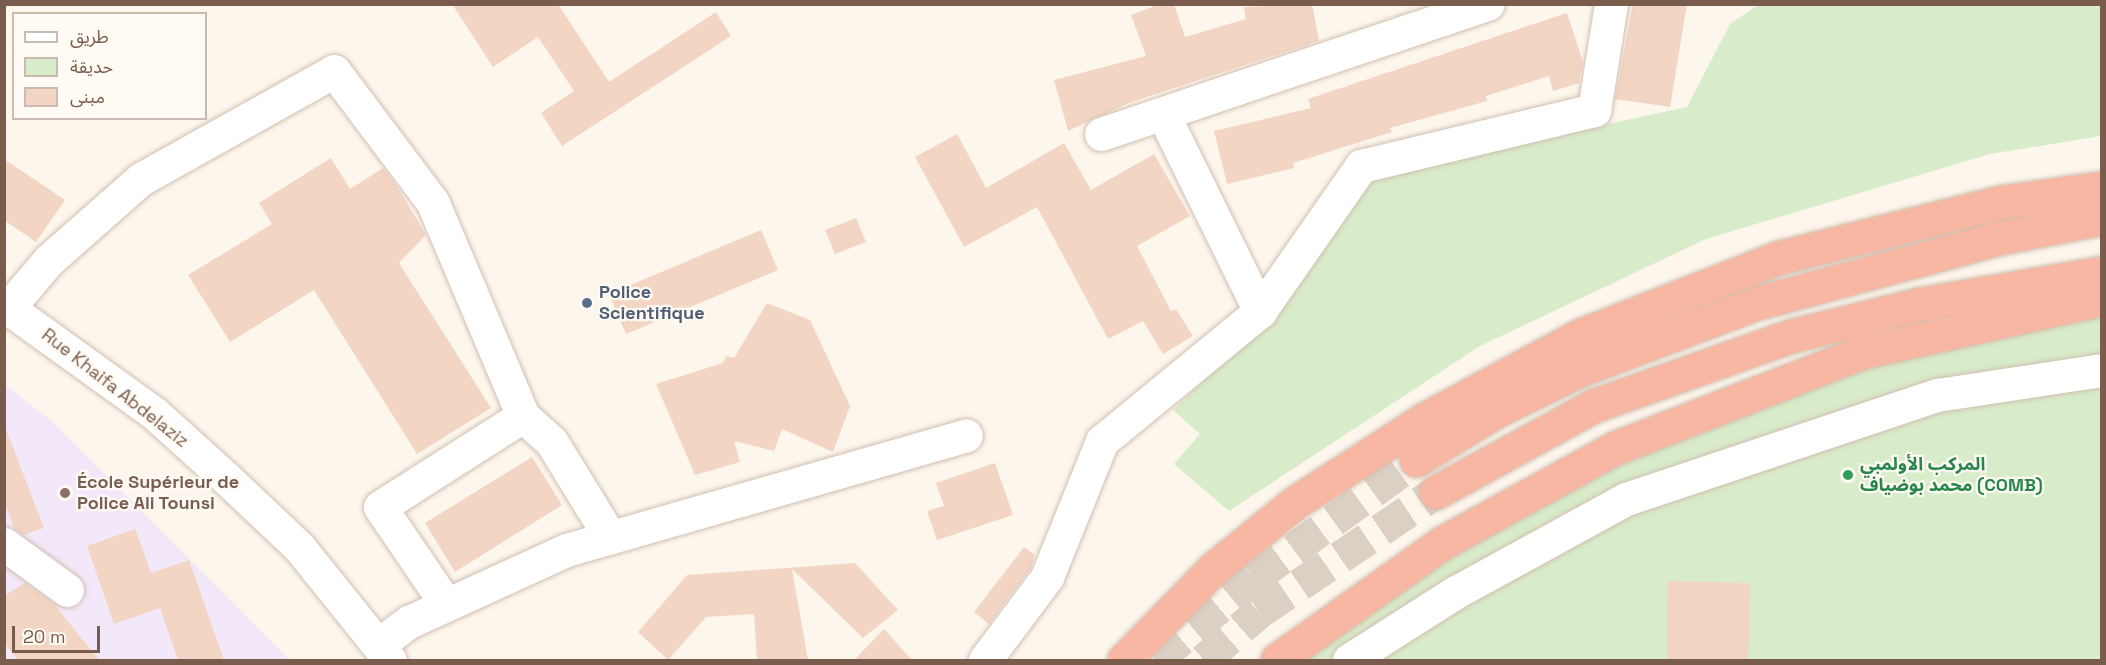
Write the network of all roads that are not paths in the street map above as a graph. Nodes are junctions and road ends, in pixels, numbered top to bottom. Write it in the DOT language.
graph roads {
  1 [pos="1488,4"];
  2 [pos="1611,4"];
  3 [pos="1163,114"];
  4 [pos="1101,134"];
  5 [pos="2100,195"];
  6 [pos="2102,273"];
  7 [pos="2102,299"];
  8 [pos="6,307"];
  9 [pos="1260,311"];
  10 [pos="2102,370"];
  11 [pos="523,416"];
  12 [pos="966,435"];
  13 [pos="1416,460"];
  14 [pos="1436,492"];
  15 [pos="610,537"];
  16 [pos="4,544"];
  17 [pos="68,590"];
  18 [pos="446,604"];
  19 [pos="384,653"];
  20 [pos="985,660"];
  21 [pos="1124,660"];
  22 [pos="1277,660"];
  23 [pos="1349,660"];
  1 -- 3 [label="street"];
  2 -- 9 [label="street"];
  3 -- 4 [label="street"];
  3 -- 9 [label="street"];
  5 -- 13 [label="highway"];
  5 -- 21 [label="highway"];
  6 -- 14 [label="highway"];
  7 -- 22 [label="highway"];
  8 -- 11 [label="street"];
  8 -- 19 [label="street, Rue Khaifa Abdelaziz"];
  9 -- 20 [label="street"];
  10 -- 23 [label="street"];
  11 -- 15 [label="street"];
  11 -- 18 [label="street"];
  12 -- 15 [label="street"];
  15 -- 18 [label="street"];
  16 -- 17 [label="street"];
  18 -- 19 [label="street"];
}
